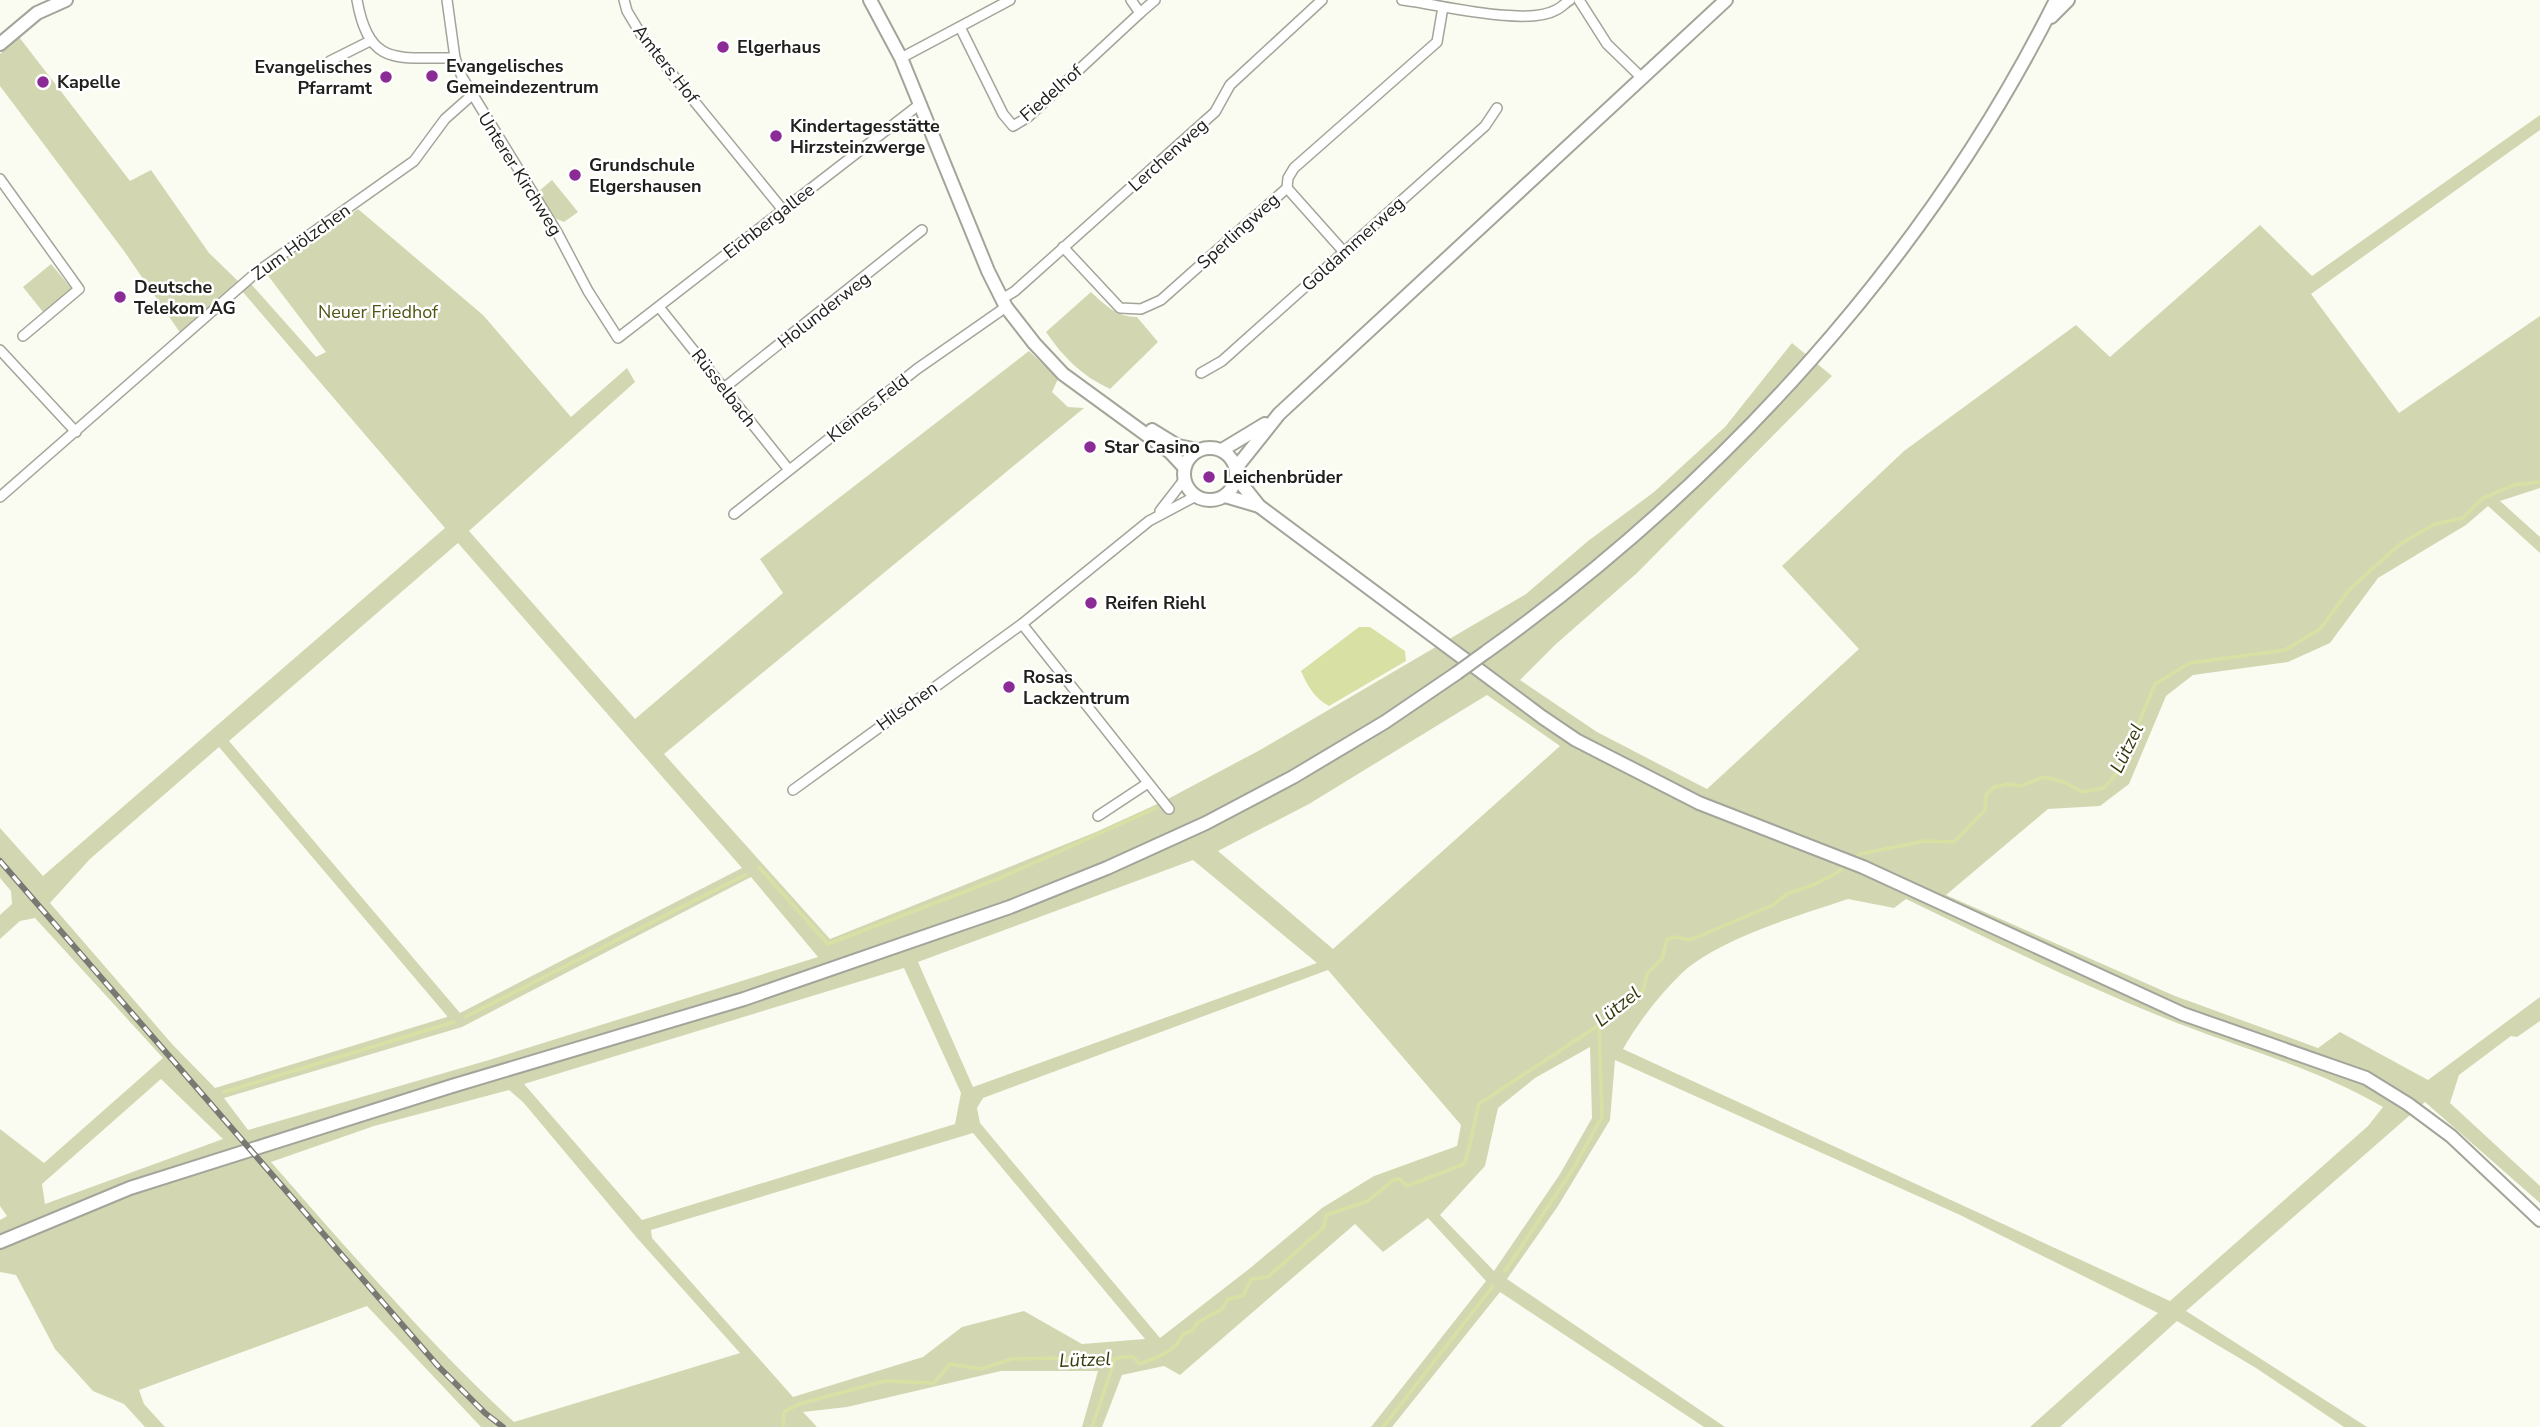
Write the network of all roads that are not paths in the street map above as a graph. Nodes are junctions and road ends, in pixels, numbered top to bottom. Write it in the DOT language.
graph roads {
  1 [pos="66,0"];
  2 [pos="357,0"];
  3 [pos="447,0"];
  4 [pos="624,0"];
  5 [pos="870,0"];
  6 [pos="1010,0"];
  7 [pos="1131,0"];
  8 [pos="1155,0"];
  9 [pos="1322,0"];
  10 [pos="1402,0"];
  11 [pos="1570,0"];
  12 [pos="1579,0"];
  13 [pos="1726,0"];
  14 [pos="2056,0"];
  15 [pos="2068,0"];
  16 [pos="1443,7"];
  17 [pos="1140,13"];
  18 [pos="2044,25"];
  19 [pos="960,27"];
  20 [pos="370,41"];
  21 [pos="0,44"];
  22 [pos="455,58"];
  23 [pos="901,58"];
  24 [pos="330,61"];
  25 [pos="1642,78"];
  26 [pos="472,95"];
  27 [pos="920,104"];
  28 [pos="1497,108"];
  29 [pos="0,179"];
  30 [pos="1287,188"];
  31 [pos="783,210"];
  32 [pos="922,230"];
  33 [pos="1063,247"];
  34 [pos="1344,252"];
  35 [pos="1004,303"];
  36 [pos="659,307"];
  37 [pos="23,336"];
  38 [pos="618,338"];
  39 [pos="0,350"];
  40 [pos="1201,373"];
  41 [pos="724,388"];
  42 [pos="1092,395"];
  43 [pos="1279,414"];
  44 [pos="76,432"];
  45 [pos="1198,450"];
  46 [pos="1222,450"];
  47 [pos="789,470"];
  48 [pos="1236,473"];
  49 [pos="1184,474"];
  50 [pos="1196,496"];
  51 [pos="1225,496"];
  52 [pos="0,498"];
  53 [pos="1259,506"];
  54 [pos="734,514"];
  55 [pos="1156,516"];
  56 [pos="1022,624"];
  57 [pos="1148,783"];
  58 [pos="793,790"];
  59 [pos="1168,809"];
  60 [pos="1097,816"];
  61 [pos="2540,1220"];
  62 [pos="0,1242"];
  1 -- 21 [label="street"];
  2 -- 20 [label="street"];
  3 -- 22 [label="street, Unterer Kirchweg"];
  4 -- 31 [label="street, Amters Hof"];
  5 -- 23 [label="street"];
  6 -- 19 [label="street"];
  7 -- 17 [label="street"];
  8 -- 17 [label="street, Fiedelhof"];
  9 -- 33 [label="street, Lerchenweg"];
  10 -- 16 [label="street"];
  11 -- 16 [label="street"];
  12 -- 25 [label="street"];
  13 -- 25 [label="street"];
  14 -- 18 [label="street"];
  15 -- 18 [label="street"];
  16 -- 30 [label="street, Sperlingweg"];
  17 -- 19 [label="street, Fiedelhof"];
  18 -- 62 [label="street, bridge"];
  19 -- 23 [label="street"];
  20 -- 22 [label="street"];
  20 -- 24 [label="street"];
  22 -- 26 [label="street, Unterer Kirchweg"];
  23 -- 27 [label="street"];
  25 -- 43 [label="street"];
  26 -- 38 [label="street, Unterer Kirchweg"];
  26 -- 44 [label="street, Zum Hölzchen"];
  27 -- 31 [label="street, Eichbergallee"];
  27 -- 35 [label="street"];
  28 -- 34 [label="street, Goldammerweg"];
  29 -- 37 [label="street"];
  30 -- 33 [label="street, Sperlingweg"];
  30 -- 34 [label="street"];
  31 -- 36 [label="street, Eichbergallee"];
  32 -- 41 [label="street, Holunderweg"];
  33 -- 35 [label="street, Lerchenweg"];
  34 -- 40 [label="street, Goldammerweg"];
  35 -- 42 [label="street"];
  35 -- 47 [label="street, Kleines Feld"];
  36 -- 38 [label="street, Eichbergallee"];
  36 -- 41 [label="street, Rüsselbach"];
  39 -- 44 [label="street"];
  41 -- 47 [label="street, Rüsselbach"];
  42 -- 45 [label="street"];
  42 -- 49 [label="street"];
  43 -- 46 [label="street"];
  43 -- 48 [label="street"];
  44 -- 52 [label="street, Zum Hölzchen"];
  45 -- 46 [label="street"];
  45 -- 49 [label="street"];
  46 -- 48 [label="street"];
  47 -- 54 [label="street, Kleines Feld"];
  48 -- 51 [label="street"];
  48 -- 53 [label="street"];
  49 -- 50 [label="street"];
  49 -- 55 [label="street, Hilschen"];
  50 -- 51 [label="street"];
  50 -- 55 [label="street, Hilschen"];
  51 -- 53 [label="street"];
  53 -- 61 [label="street"];
  55 -- 56 [label="street, Hilschen"];
  56 -- 57 [label="street"];
  56 -- 58 [label="street, Hilschen"];
  57 -- 59 [label="street"];
  57 -- 60 [label="street"];
}
